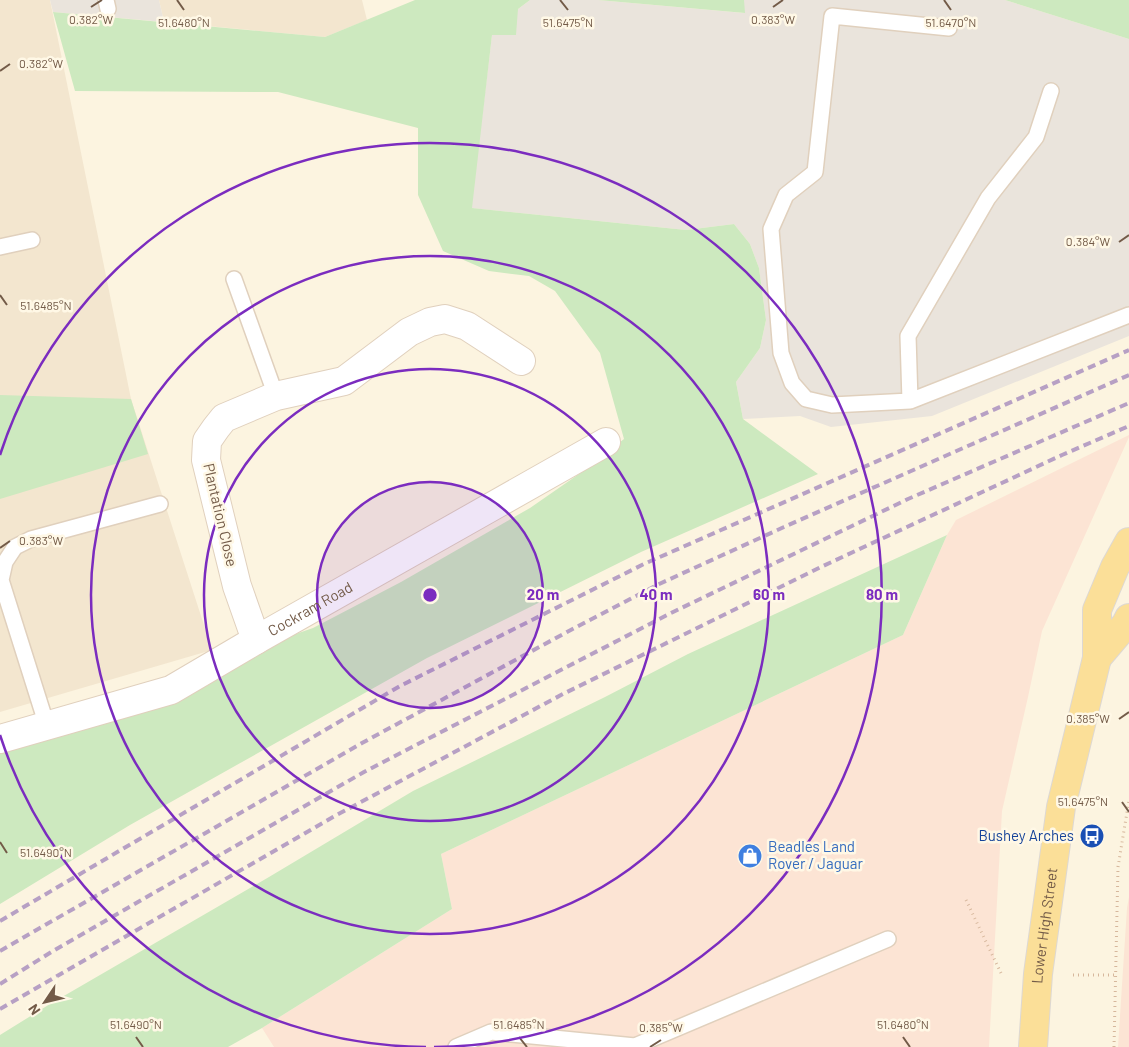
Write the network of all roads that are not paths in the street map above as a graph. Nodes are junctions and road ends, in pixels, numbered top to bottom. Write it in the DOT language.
graph roads {
  1 [pos="949,28"];
  2 [pos="1051,91"];
  3 [pos="32,240"];
  4 [pos="0,247"];
  5 [pos="234,279"];
  6 [pos="1129,315"];
  7 [pos="521,361"];
  8 [pos="276,396"];
  9 [pos="910,401"];
  10 [pos="606,442"];
  11 [pos="160,504"];
  12 [pos="1129,542"];
  13 [pos="1129,618"];
  14 [pos="256,640"];
  15 [pos="1097,658"];
  16 [pos="46,726"];
  17 [pos="0,740"];
  18 [pos="888,939"];
  19 [pos="456,1047"];
  20 [pos="1033,1047"];
  1 -- 9 [label="lane"];
  2 -- 9 [label="lane"];
  3 -- 4 [label="lane"];
  5 -- 8 [label="lane"];
  6 -- 9 [label="lane"];
  7 -- 8 [label="street, Plantation Close"];
  8 -- 14 [label="street, Plantation Close"];
  10 -- 14 [label="street, Cockram Road"];
  11 -- 16 [label="lane"];
  12 -- 15 [label="main road, Lower High Street"];
  13 -- 15 [label="main road, Lower High Street"];
  14 -- 16 [label="street, Cockram Road"];
  15 -- 20 [label="main road, Lower High Street"];
  16 -- 17 [label="street, Cockram Road"];
  18 -- 19 [label="lane"];
}
